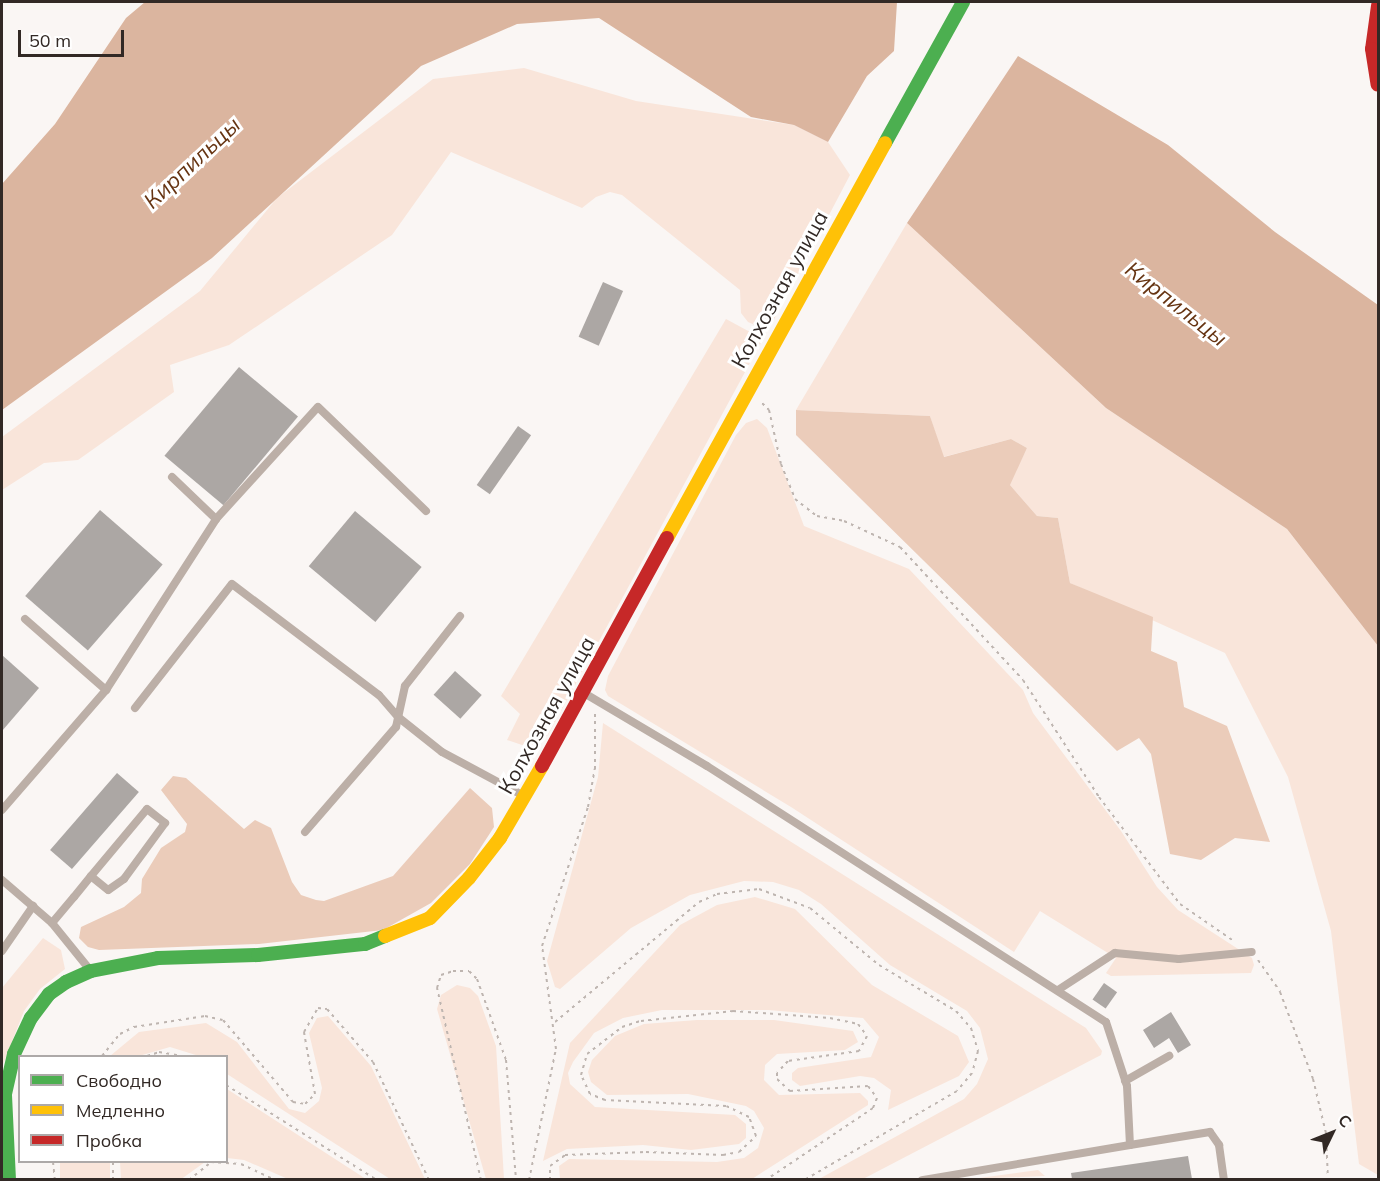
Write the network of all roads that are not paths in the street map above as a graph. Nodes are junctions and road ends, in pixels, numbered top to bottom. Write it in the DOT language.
graph roads {
  1 [pos="963,2"];
  2 [pos="1378,6"];
  3 [pos="1378,85"];
  4 [pos="172,477"];
  5 [pos="426,511"];
  6 [pos="216,519"];
  7 [pos="460,616"];
  8 [pos="25,619"];
  9 [pos="106,690"];
  10 [pos="588,695"];
  11 [pos="135,708"];
  12 [pos="398,717"];
  13 [pos="525,796"];
  14 [pos="2,810"];
  15 [pos="305,832"];
  16 [pos="91,876"];
  17 [pos="2,880"];
  18 [pos="33,906"];
  19 [pos="52,923"];
  20 [pos="2,951"];
  21 [pos="1252,952"];
  22 [pos="91,971"];
  23 [pos="1058,990"];
  24 [pos="1169,1056"];
  25 [pos="1125,1081"];
  26 [pos="1130,1145"];
  27 [pos="9,1179"];
  28 [pos="922,1179"];
  29 [pos="1224,1179"];
  1 -- 10 [label="main road, Колхозная улица"];
  2 -- 3 [label="main road"];
  4 -- 6 [label="lane"];
  5 -- 6 [label="lane"];
  6 -- 9 [label="lane"];
  7 -- 12 [label="lane"];
  8 -- 9 [label="lane"];
  9 -- 14 [label="lane"];
  10 -- 13 [label="main road, Колхозная улица"];
  10 -- 23 [label="lane"];
  11 -- 12 [label="lane"];
  12 -- 13 [label="lane"];
  12 -- 15 [label="lane"];
  13 -- 22 [label="main road, Колхозная улица"];
  16 -- 16 [label="lane"];
  16 -- 19 [label="lane"];
  17 -- 18 [label="lane"];
  18 -- 19 [label="lane"];
  18 -- 20 [label="lane"];
  19 -- 22 [label="lane"];
  21 -- 23 [label="lane"];
  22 -- 27 [label="main road, Колхозная улица"];
  23 -- 25 [label="lane"];
  24 -- 25 [label="lane"];
  25 -- 26 [label="lane"];
  26 -- 28 [label="lane"];
  26 -- 29 [label="lane"];
}
